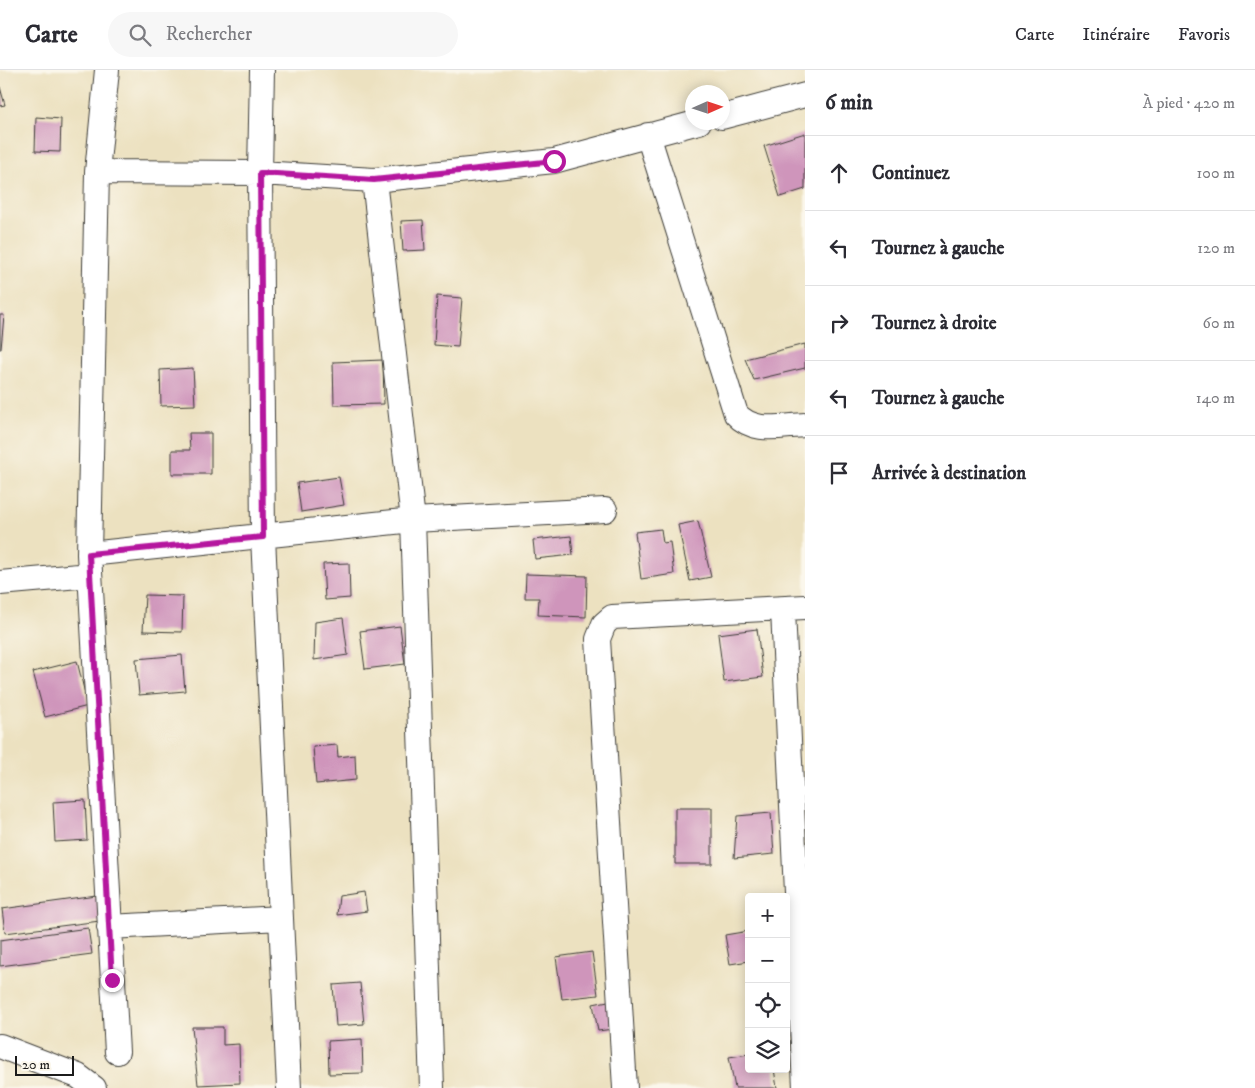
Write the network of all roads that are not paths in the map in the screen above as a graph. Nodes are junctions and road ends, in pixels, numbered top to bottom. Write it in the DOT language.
graph roads {
  1 [pos="107,70"];
  2 [pos="262,70"];
  3 [pos="805,95"];
  4 [pos="730,114"];
  5 [pos="685,126"];
  6 [pos="648,136"];
  7 [pos="97,172"];
  8 [pos="260,173"];
  9 [pos="374,180"];
  10 [pos="805,425"];
  11 [pos="605,510"];
  12 [pos="413,520"];
  13 [pos="263,537"];
  14 [pos="90,564"];
  15 [pos="0,583"];
  16 [pos="794,609"];
  17 [pos="281,918"];
  18 [pos="109,927"];
  19 [pos="801,932"];
  20 [pos="0,1046"];
  21 [pos="117,1052"];
  22 [pos="94,1088"];
  23 [pos="289,1088"];
  24 [pos="432,1088"];
  25 [pos="625,1088"];
  26 [pos="805,1088"];
  1 -- 7 [label="street"];
  2 -- 8 [label="street"];
  3 -- 4 [label="street"];
  5 -- 6 [label="street"];
  6 -- 9 [label="street"];
  6 -- 10 [label="street"];
  7 -- 8 [label="street"];
  7 -- 14 [label="street"];
  8 -- 9 [label="street"];
  8 -- 13 [label="street"];
  9 -- 12 [label="street"];
  11 -- 12 [label="street"];
  12 -- 13 [label="street"];
  12 -- 24 [label="street"];
  13 -- 14 [label="street"];
  13 -- 17 [label="street"];
  14 -- 15 [label="street"];
  14 -- 18 [label="street"];
  16 -- 19 [label="street"];
  16 -- 25 [label="street"];
  17 -- 18 [label="street"];
  17 -- 23 [label="street"];
  18 -- 21 [label="street"];
  19 -- 26 [label="street"];
  20 -- 22 [label="street"];
}
